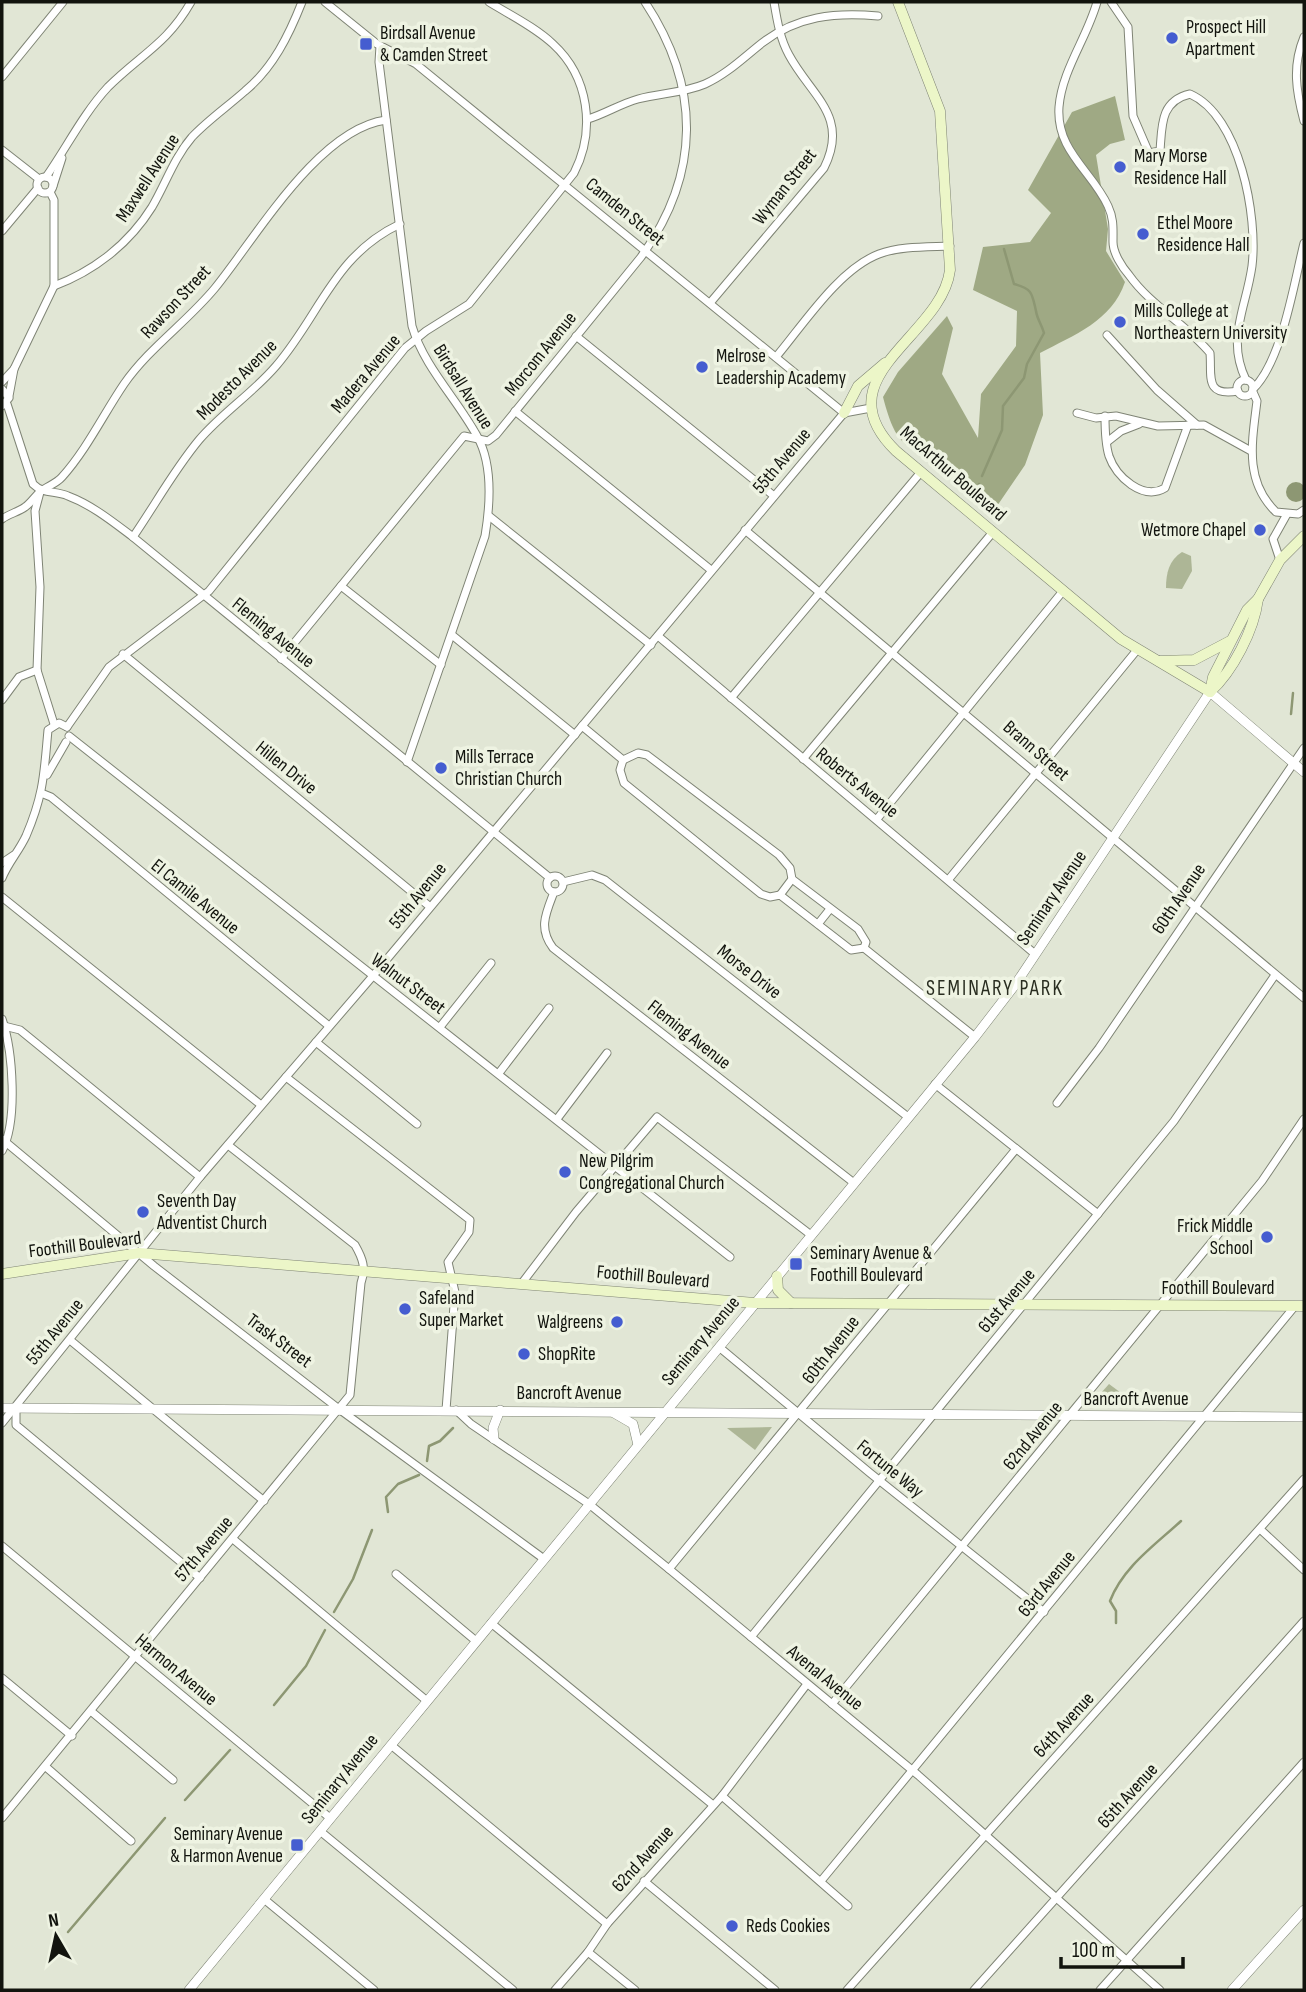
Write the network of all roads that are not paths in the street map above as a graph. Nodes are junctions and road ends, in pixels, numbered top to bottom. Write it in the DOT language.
graph roads {
  1 [pos="63,2"];
  2 [pos="191,2"];
  3 [pos="302,2"];
  4 [pos="325,2"];
  5 [pos="489,2"];
  6 [pos="645,2"];
  7 [pos="774,2"];
  8 [pos="898,2"];
  9 [pos="1097,2"];
  10 [pos="1111,2"];
  11 [pos="878,16"];
  12 [pos="780,31"];
  13 [pos="1304,37"];
  14 [pos="380,46"];
  15 [pos="2,77"];
  16 [pos="684,90"];
  17 [pos="588,119"];
  18 [pos="386,120"];
  19 [pos="1304,121"];
  20 [pos="2,150"];
  21 [pos="65,151"];
  22 [pos="41,181"];
  23 [pos="565,186"];
  24 [pos="52,189"];
  25 [pos="400,224"];
  26 [pos="2,231"];
  27 [pos="1304,243"];
  28 [pos="950,246"];
  29 [pos="645,251"];
  30 [pos="54,286"];
  31 [pos="710,303"];
  32 [pos="1107,335"];
  33 [pos="576,336"];
  34 [pos="416,339"];
  35 [pos="776,358"];
  36 [pos="888,361"];
  37 [pos="14,369"];
  38 [pos="1246,380"];
  39 [pos="2,382"];
  40 [pos="2,390"];
  41 [pos="1238,391"];
  42 [pos="1253,391"];
  43 [pos="6,402"];
  44 [pos="872,408"];
  45 [pos="515,411"];
  46 [pos="844,412"];
  47 [pos="1077,413"];
  48 [pos="1105,416"];
  49 [pos="1141,424"];
  50 [pos="1192,425"];
  51 [pos="479,439"];
  52 [pos="1107,442"];
  53 [pos="1251,451"];
  54 [pos="921,471"];
  55 [pos="40,491"];
  56 [pos="774,496"];
  57 [pos="1304,510"];
  58 [pos="1287,514"];
  59 [pos="489,516"];
  60 [pos="2,519"];
  61 [pos="745,530"];
  62 [pos="993,531"];
  63 [pos="133,537"];
  64 [pos="1302,541"];
  65 [pos="1280,560"];
  66 [pos="711,570"];
  67 [pos="341,586"];
  68 [pos="1063,591"];
  69 [pos="821,594"];
  70 [pos="202,596"];
  71 [pos="1258,599"];
  72 [pos="452,635"];
  73 [pos="658,636"];
  74 [pos="1230,641"];
  75 [pos="651,645"];
  76 [pos="892,650"];
  77 [pos="1137,650"];
  78 [pos="123,654"];
  79 [pos="281,659"];
  80 [pos="1153,660"];
  81 [pos="441,665"];
  82 [pos="37,670"];
  83 [pos="1210,692"];
  84 [pos="731,698"];
  85 [pos="2,700"];
  86 [pos="965,712"];
  87 [pos="54,724"];
  88 [pos="582,726"];
  89 [pos="575,734"];
  90 [pos="67,735"];
  91 [pos="48,739"];
  92 [pos="1304,748"];
  93 [pos="803,759"];
  94 [pos="623,760"];
  95 [pos="407,762"];
  96 [pos="1293,762"];
  97 [pos="1304,772"];
  98 [pos="1036,773"];
  99 [pos="46,776"];
  100 [pos="41,793"];
  101 [pos="877,819"];
  102 [pos="492,831"];
  103 [pos="1113,838"];
  104 [pos="14,855"];
  105 [pos="2,863"];
  106 [pos="2,875"];
  107 [pos="550,878"];
  108 [pos="792,879"];
  109 [pos="949,879"];
  110 [pos="563,882"];
  111 [pos="554,892"];
  112 [pos="780,895"];
  113 [pos="2,897"];
  114 [pos="429,906"];
  115 [pos="1194,906"];
  116 [pos="830,909"];
  117 [pos="818,925"];
  118 [pos="864,948"];
  119 [pos="1035,954"];
  120 [pos="491,963"];
  121 [pos="1275,975"];
  122 [pos="372,976"];
  123 [pos="1304,998"];
  124 [pos="549,1008"];
  125 [pos="3,1023"];
  126 [pos="329,1026"];
  127 [pos="440,1027"];
  128 [pos="975,1037"];
  129 [pos="316,1042"];
  130 [pos="607,1053"];
  131 [pos="499,1073"];
  132 [pos="285,1077"];
  133 [pos="935,1084"];
  134 [pos="1057,1103"];
  135 [pos="261,1105"];
  136 [pos="908,1117"];
  137 [pos="557,1119"];
  138 [pos="1304,1119"];
  139 [pos="417,1124"];
  140 [pos="4,1140"];
  141 [pos="228,1145"];
  142 [pos="1016,1149"];
  143 [pos="2,1151"];
  144 [pos="614,1166"];
  145 [pos="200,1177"];
  146 [pos="853,1183"];
  147 [pos="1098,1214"];
  148 [pos="811,1235"];
  149 [pos="139,1253"];
  150 [pos="730,1257"];
  151 [pos="365,1271"];
  152 [pos="2,1274"];
  153 [pos="777,1276"];
  154 [pos="452,1277"];
  155 [pos="522,1283"];
  156 [pos="755,1303"];
  157 [pos="791,1303"];
  158 [pos="887,1303"];
  159 [pos="1026,1305"];
  160 [pos="1158,1305"];
  161 [pos="1300,1306"];
  162 [pos="70,1340"];
  163 [pos="719,1347"];
  164 [pos="2,1408"];
  165 [pos="16,1408"];
  166 [pos="149,1408"];
  167 [pos="339,1409"];
  168 [pos="451,1410"];
  169 [pos="500,1410"];
  170 [pos="609,1411"];
  171 [pos="665,1412"];
  172 [pos="801,1413"];
  173 [pos="931,1415"];
  174 [pos="1069,1416"];
  175 [pos="1204,1417"];
  176 [pos="1304,1418"];
  177 [pos="2,1423"];
  178 [pos="494,1440"];
  179 [pos="638,1446"];
  180 [pos="1304,1479"];
  181 [pos="879,1480"];
  182 [pos="264,1501"];
  183 [pos="589,1504"];
  184 [pos="1260,1529"];
  185 [pos="233,1539"];
  186 [pos="2,1546"];
  187 [pos="962,1548"];
  188 [pos="544,1559"];
  189 [pos="670,1569"];
  190 [pos="1304,1570"];
  191 [pos="396,1574"];
  192 [pos="200,1578"];
  193 [pos="1044,1612"];
  194 [pos="1304,1621"];
  195 [pos="491,1623"];
  196 [pos="751,1637"];
  197 [pos="476,1641"];
  198 [pos="136,1658"];
  199 [pos="2,1678"];
  200 [pos="807,1684"];
  201 [pos="427,1700"];
  202 [pos="832,1704"];
  203 [pos="92,1712"];
  204 [pos="72,1736"];
  205 [pos="391,1745"];
  206 [pos="1304,1762"];
  207 [pos="46,1767"];
  208 [pos="913,1771"];
  209 [pos="173,1780"];
  210 [pos="722,1796"];
  211 [pos="713,1805"];
  212 [pos="3,1813"];
  213 [pos="330,1818"];
  214 [pos="320,1831"];
  215 [pos="987,1835"];
  216 [pos="131,1841"];
  217 [pos="644,1881"];
  218 [pos="821,1881"];
  219 [pos="1059,1897"];
  220 [pos="264,1899"];
  221 [pos="848,1906"];
  222 [pos="1304,1910"];
  223 [pos="607,1924"];
  224 [pos="589,1952"];
  225 [pos="1128,1960"];
  226 [pos="191,1989"];
  227 [pos="374,1990"];
  228 [pos="513,1990"];
  229 [pos="555,1990"];
  230 [pos="635,1990"];
  231 [pos="775,1990"];
  232 [pos="847,1990"];
  233 [pos="974,1990"];
  234 [pos="1100,1990"];
  235 [pos="1160,1990"];
  236 [pos="1232,1990"];
  1 -- 15 [label="street"];
  2 -- 21 [label="street"];
  3 -- 30 [label="street, Maxwell Avenue"];
  4 -- 14 [label="street"];
  5 -- 17 [label="street, Madera Avenue"];
  6 -- 16 [label="street, Morcom Avenue"];
  7 -- 12 [label="street, Wyman Street"];
  8 -- 28 [label="main road"];
  9 -- 41 [label="street"];
  10 -- 38 [label="street"];
  11 -- 12 [label="street"];
  12 -- 16 [label="street"];
  12 -- 31 [label="street, Wyman Street"];
  13 -- 19 [label="street"];
  14 -- 18 [label="street, Birdsall Avenue"];
  14 -- 23 [label="street, Camden Street"];
  16 -- 17 [label="street"];
  16 -- 29 [label="street, Morcom Avenue"];
  17 -- 23 [label="street, Madera Avenue"];
  18 -- 25 [label="street, Birdsall Avenue"];
  18 -- 55 [label="street, Rawson Street"];
  20 -- 22 [label="street"];
  21 -- 22 [label="street"];
  21 -- 24 [label="street"];
  22 -- 24 [label="street"];
  22 -- 24 [label="street"];
  22 -- 26 [label="street"];
  23 -- 29 [label="street, Camden Street"];
  23 -- 34 [label="street, Madera Avenue"];
  24 -- 30 [label="street"];
  25 -- 34 [label="street, Birdsall Avenue"];
  25 -- 63 [label="street, Modesto Avenue"];
  27 -- 42 [label="street"];
  28 -- 35 [label="street"];
  28 -- 36 [label="main road"];
  29 -- 31 [label="street, Camden Street"];
  29 -- 33 [label="street, Morcom Avenue"];
  30 -- 37 [label="street"];
  31 -- 35 [label="street, Camden Street"];
  32 -- 50 [label="street"];
  33 -- 45 [label="street, Morcom Avenue"];
  33 -- 56 [label="street"];
  34 -- 51 [label="street, Birdsall Avenue"];
  34 -- 70 [label="street, Madera Avenue"];
  35 -- 46 [label="street, Camden Street"];
  36 -- 44 [label="main road"];
  36 -- 46 [label="main road"];
  37 -- 39 [label="street"];
  37 -- 43 [label="street"];
  38 -- 41 [label="street"];
  38 -- 42 [label="street"];
  40 -- 43 [label="street"];
  41 -- 42 [label="street"];
  42 -- 53 [label="street"];
  43 -- 55 [label="street"];
  44 -- 46 [label="street"];
  44 -- 54 [label="main road, MacArthur Boulevard"];
  45 -- 51 [label="street, Morcom Avenue"];
  45 -- 66 [label="street"];
  46 -- 56 [label="street, 55th Avenue"];
  47 -- 48 [label="street"];
  48 -- 49 [label="street"];
  48 -- 52 [label="street"];
  49 -- 50 [label="street"];
  49 -- 52 [label="street"];
  50 -- 52 [label="street"];
  50 -- 53 [label="street"];
  51 -- 59 [label="street, Birdsall Avenue"];
  51 -- 67 [label="street, Morcom Avenue"];
  53 -- 58 [label="street"];
  54 -- 62 [label="main road, MacArthur Boulevard"];
  54 -- 69 [label="street"];
  55 -- 60 [label="street, Rawson Street"];
  55 -- 63 [label="street, Fleming Avenue"];
  55 -- 82 [label="street"];
  56 -- 61 [label="street, 55th Avenue"];
  57 -- 58 [label="street"];
  58 -- 65 [label="street"];
  59 -- 72 [label="street, Birdsall Avenue"];
  59 -- 75 [label="street"];
  61 -- 66 [label="street, 55th Avenue"];
  61 -- 69 [label="street, Brann Street"];
  62 -- 68 [label="main road, MacArthur Boulevard"];
  62 -- 76 [label="street"];
  63 -- 70 [label="street, Fleming Avenue"];
  64 -- 65 [label="main road"];
  65 -- 71 [label="main road"];
  66 -- 73 [label="street, 55th Avenue"];
  67 -- 79 [label="street, Morcom Avenue"];
  67 -- 81 [label="street"];
  68 -- 77 [label="main road, MacArthur Boulevard"];
  68 -- 86 [label="street"];
  69 -- 76 [label="street, Brann Street"];
  69 -- 84 [label="street"];
  70 -- 78 [label="street, Madera Avenue"];
  70 -- 79 [label="street, Fleming Avenue"];
  71 -- 74 [label="main road"];
  71 -- 83 [label="main road"];
  72 -- 81 [label="street, Birdsall Avenue"];
  72 -- 89 [label="street"];
  73 -- 75 [label="street, 55th Avenue"];
  73 -- 84 [label="street, Roberts Avenue"];
  74 -- 80 [label="main road"];
  74 -- 83 [label="main road"];
  75 -- 88 [label="street, 55th Avenue"];
  76 -- 86 [label="street, Brann Street"];
  76 -- 93 [label="street"];
  77 -- 80 [label="main road, MacArthur Boulevard"];
  77 -- 98 [label="street"];
  78 -- 90 [label="street, Madera Avenue"];
  78 -- 114 [label="street, Hillen Drive"];
  79 -- 95 [label="street, Fleming Avenue"];
  80 -- 83 [label="main road, MacArthur Boulevard"];
  81 -- 95 [label="street, Birdsall Avenue"];
  82 -- 85 [label="street"];
  82 -- 87 [label="street"];
  83 -- 96 [label="street"];
  83 -- 103 [label="street, Seminary Avenue"];
  84 -- 93 [label="street, Roberts Avenue"];
  86 -- 98 [label="street, Brann Street"];
  86 -- 101 [label="street"];
  87 -- 90 [label="street"];
  87 -- 91 [label="street"];
  88 -- 89 [label="street, 55th Avenue"];
  88 -- 94 [label="street"];
  89 -- 102 [label="street, 55th Avenue"];
  90 -- 91 [label="street"];
  90 -- 99 [label="street, Madera Avenue"];
  90 -- 122 [label="street, Walnut Street"];
  91 -- 99 [label="street"];
  92 -- 96 [label="street, 60th Avenue"];
  93 -- 101 [label="street, Roberts Avenue"];
  94 -- 108 [label="street"];
  94 -- 112 [label="street"];
  95 -- 102 [label="street, Fleming Avenue"];
  96 -- 97 [label="street"];
  96 -- 115 [label="street, 60th Avenue"];
  98 -- 103 [label="street, Brann Street"];
  98 -- 109 [label="street"];
  99 -- 100 [label="street"];
  100 -- 104 [label="street"];
  100 -- 126 [label="street, El Camile Avenue"];
  101 -- 109 [label="street, Roberts Avenue"];
  102 -- 107 [label="street, Fleming Avenue"];
  102 -- 114 [label="street, 55th Avenue"];
  103 -- 115 [label="street, Brann Street"];
  103 -- 119 [label="street, Seminary Avenue"];
  104 -- 105 [label="street"];
  104 -- 106 [label="street"];
  107 -- 110 [label="street"];
  107 -- 111 [label="street"];
  108 -- 112 [label="street"];
  108 -- 116 [label="street"];
  109 -- 119 [label="street, Roberts Avenue"];
  110 -- 111 [label="street"];
  110 -- 136 [label="street, Morse Drive"];
  111 -- 146 [label="street, Fleming Avenue"];
  112 -- 117 [label="street"];
  113 -- 135 [label="street"];
  114 -- 122 [label="street, 55th Avenue"];
  115 -- 121 [label="street, Brann Street"];
  115 -- 134 [label="street, 60th Avenue"];
  116 -- 117 [label="street"];
  116 -- 118 [label="street"];
  117 -- 118 [label="street"];
  118 -- 128 [label="street"];
  119 -- 128 [label="street, Seminary Avenue"];
  120 -- 127 [label="street"];
  121 -- 123 [label="street, Brann Street"];
  121 -- 147 [label="street, 61st Avenue"];
  122 -- 126 [label="street, 55th Avenue"];
  122 -- 127 [label="street, Walnut Street"];
  124 -- 131 [label="street"];
  125 -- 140 [label="street"];
  125 -- 145 [label="street"];
  126 -- 129 [label="street, 55th Avenue"];
  127 -- 131 [label="street, Walnut Street"];
  128 -- 133 [label="street, Seminary Avenue"];
  129 -- 132 [label="street, 55th Avenue"];
  129 -- 139 [label="street"];
  130 -- 137 [label="street"];
  131 -- 137 [label="street, Walnut Street"];
  132 -- 135 [label="street, 55th Avenue"];
  132 -- 154 [label="street"];
  133 -- 136 [label="street, Seminary Avenue"];
  133 -- 142 [label="street"];
  135 -- 141 [label="street, 55th Avenue"];
  136 -- 146 [label="street, Seminary Avenue"];
  137 -- 144 [label="street, Walnut Street"];
  138 -- 160 [label="street, 62nd Avenue"];
  140 -- 143 [label="street"];
  140 -- 149 [label="street, Trask Street"];
  141 -- 145 [label="street, 55th Avenue"];
  141 -- 151 [label="street"];
  142 -- 147 [label="street"];
  142 -- 158 [label="street, 60th Avenue"];
  144 -- 148 [label="street"];
  144 -- 150 [label="street, Walnut Street"];
  144 -- 155 [label="street"];
  145 -- 149 [label="street, 55th Avenue"];
  146 -- 148 [label="street, Seminary Avenue"];
  147 -- 159 [label="street, 61st Avenue"];
  148 -- 153 [label="street, Seminary Avenue"];
  149 -- 151 [label="main road, Foothill Boulevard"];
  149 -- 152 [label="main road, Foothill Boulevard"];
  149 -- 162 [label="street, 55th Avenue"];
  149 -- 167 [label="street, Trask Street"];
  151 -- 154 [label="main road, Foothill Boulevard"];
  151 -- 167 [label="street, 57th Avenue"];
  153 -- 156 [label="street, Seminary Avenue"];
  153 -- 157 [label="main road"];
  154 -- 155 [label="main road, Foothill Boulevard"];
  154 -- 168 [label="street"];
  155 -- 156 [label="main road, Foothill Boulevard"];
  156 -- 157 [label="main road, Foothill Boulevard"];
  156 -- 163 [label="street, Seminary Avenue"];
  157 -- 158 [label="main road, Foothill Boulevard"];
  158 -- 159 [label="main road, Foothill Boulevard"];
  158 -- 172 [label="street, 60th Avenue"];
  159 -- 160 [label="main road, Foothill Boulevard"];
  159 -- 173 [label="street, 61st Avenue"];
  160 -- 161 [label="main road, Foothill Boulevard"];
  160 -- 174 [label="street, 62nd Avenue"];
  161 -- 175 [label="street, 63rd Avenue"];
  162 -- 165 [label="street, 55th Avenue"];
  162 -- 166 [label="street"];
  163 -- 171 [label="street, Seminary Avenue"];
  163 -- 172 [label="street, Fortune Way"];
  164 -- 165 [label="street, Bancroft Avenue"];
  165 -- 166 [label="street, Bancroft Avenue"];
  165 -- 177 [label="street, 55th Avenue"];
  165 -- 192 [label="street"];
  166 -- 167 [label="street, Bancroft Avenue"];
  166 -- 182 [label="street"];
  167 -- 168 [label="street, Bancroft Avenue"];
  167 -- 182 [label="street, 57th Avenue"];
  167 -- 188 [label="street, Trask Street"];
  168 -- 169 [label="street, Bancroft Avenue"];
  168 -- 178 [label="street, Avenal Avenue"];
  169 -- 170 [label="street, Bancroft Avenue"];
  169 -- 178 [label="street"];
  170 -- 171 [label="street, Bancroft Avenue"];
  170 -- 179 [label="street"];
  171 -- 172 [label="street, Bancroft Avenue"];
  171 -- 179 [label="street, Seminary Avenue"];
  172 -- 173 [label="street, Bancroft Avenue"];
  172 -- 181 [label="street, Fortune Way"];
  172 -- 189 [label="street, 60th Avenue"];
  173 -- 174 [label="street, Bancroft Avenue"];
  173 -- 181 [label="street, 61st Avenue"];
  174 -- 175 [label="street, Bancroft Avenue"];
  174 -- 187 [label="street, 62nd Avenue"];
  175 -- 176 [label="street, Bancroft Avenue"];
  175 -- 193 [label="street, 63rd Avenue"];
  178 -- 183 [label="street, Avenal Avenue"];
  179 -- 183 [label="street, Seminary Avenue"];
  180 -- 184 [label="street, 64th Avenue"];
  181 -- 187 [label="street, Fortune Way"];
  181 -- 196 [label="street, 61st Avenue"];
  182 -- 185 [label="street, 57th Avenue"];
  183 -- 188 [label="street, Seminary Avenue"];
  183 -- 189 [label="street, Avenal Avenue"];
  184 -- 190 [label="street"];
  184 -- 215 [label="street, 64th Avenue"];
  185 -- 192 [label="street, 57th Avenue"];
  185 -- 201 [label="street"];
  186 -- 198 [label="street, Harmon Avenue"];
  187 -- 193 [label="street, Fortune Way"];
  187 -- 202 [label="street, 62nd Avenue"];
  188 -- 195 [label="street, Seminary Avenue"];
  189 -- 196 [label="street, Avenal Avenue"];
  191 -- 197 [label="street"];
  192 -- 198 [label="street, 57th Avenue"];
  193 -- 208 [label="street, 63rd Avenue"];
  194 -- 219 [label="street, 65th Avenue"];
  195 -- 197 [label="street, Seminary Avenue"];
  195 -- 211 [label="street"];
  196 -- 200 [label="street, Avenal Avenue"];
  197 -- 201 [label="street, Seminary Avenue"];
  198 -- 203 [label="street, 57th Avenue"];
  198 -- 213 [label="street, Harmon Avenue"];
  199 -- 204 [label="street"];
  200 -- 202 [label="street, Avenal Avenue"];
  200 -- 210 [label="street, 62nd Avenue"];
  201 -- 205 [label="street, Seminary Avenue"];
  202 -- 208 [label="street, Avenal Avenue"];
  203 -- 204 [label="street, 57th Avenue"];
  203 -- 209 [label="street"];
  204 -- 207 [label="street, 57th Avenue"];
  205 -- 213 [label="street, Seminary Avenue"];
  205 -- 223 [label="street"];
  206 -- 225 [label="street"];
  207 -- 212 [label="street, 57th Avenue"];
  207 -- 216 [label="street"];
  208 -- 215 [label="street, Avenal Avenue"];
  208 -- 218 [label="street, 63rd Avenue"];
  210 -- 211 [label="street, 62nd Avenue"];
  210 -- 218 [label="street"];
  211 -- 217 [label="street, 62nd Avenue"];
  213 -- 214 [label="street, Seminary Avenue"];
  214 -- 220 [label="street, Seminary Avenue"];
  214 -- 228 [label="street"];
  215 -- 219 [label="street, Avenal Avenue"];
  215 -- 232 [label="street, 64th Avenue"];
  217 -- 223 [label="street, 62nd Avenue"];
  217 -- 231 [label="street"];
  218 -- 221 [label="street"];
  219 -- 225 [label="street, Avenal Avenue"];
  219 -- 233 [label="street, 65th Avenue"];
  220 -- 226 [label="street, Seminary Avenue"];
  220 -- 227 [label="street"];
  222 -- 236 [label="street"];
  223 -- 224 [label="street, 62nd Avenue"];
  224 -- 229 [label="street, 62nd Avenue"];
  224 -- 230 [label="street"];
  225 -- 234 [label="street"];
  225 -- 235 [label="street, Avenal Avenue"];
}
